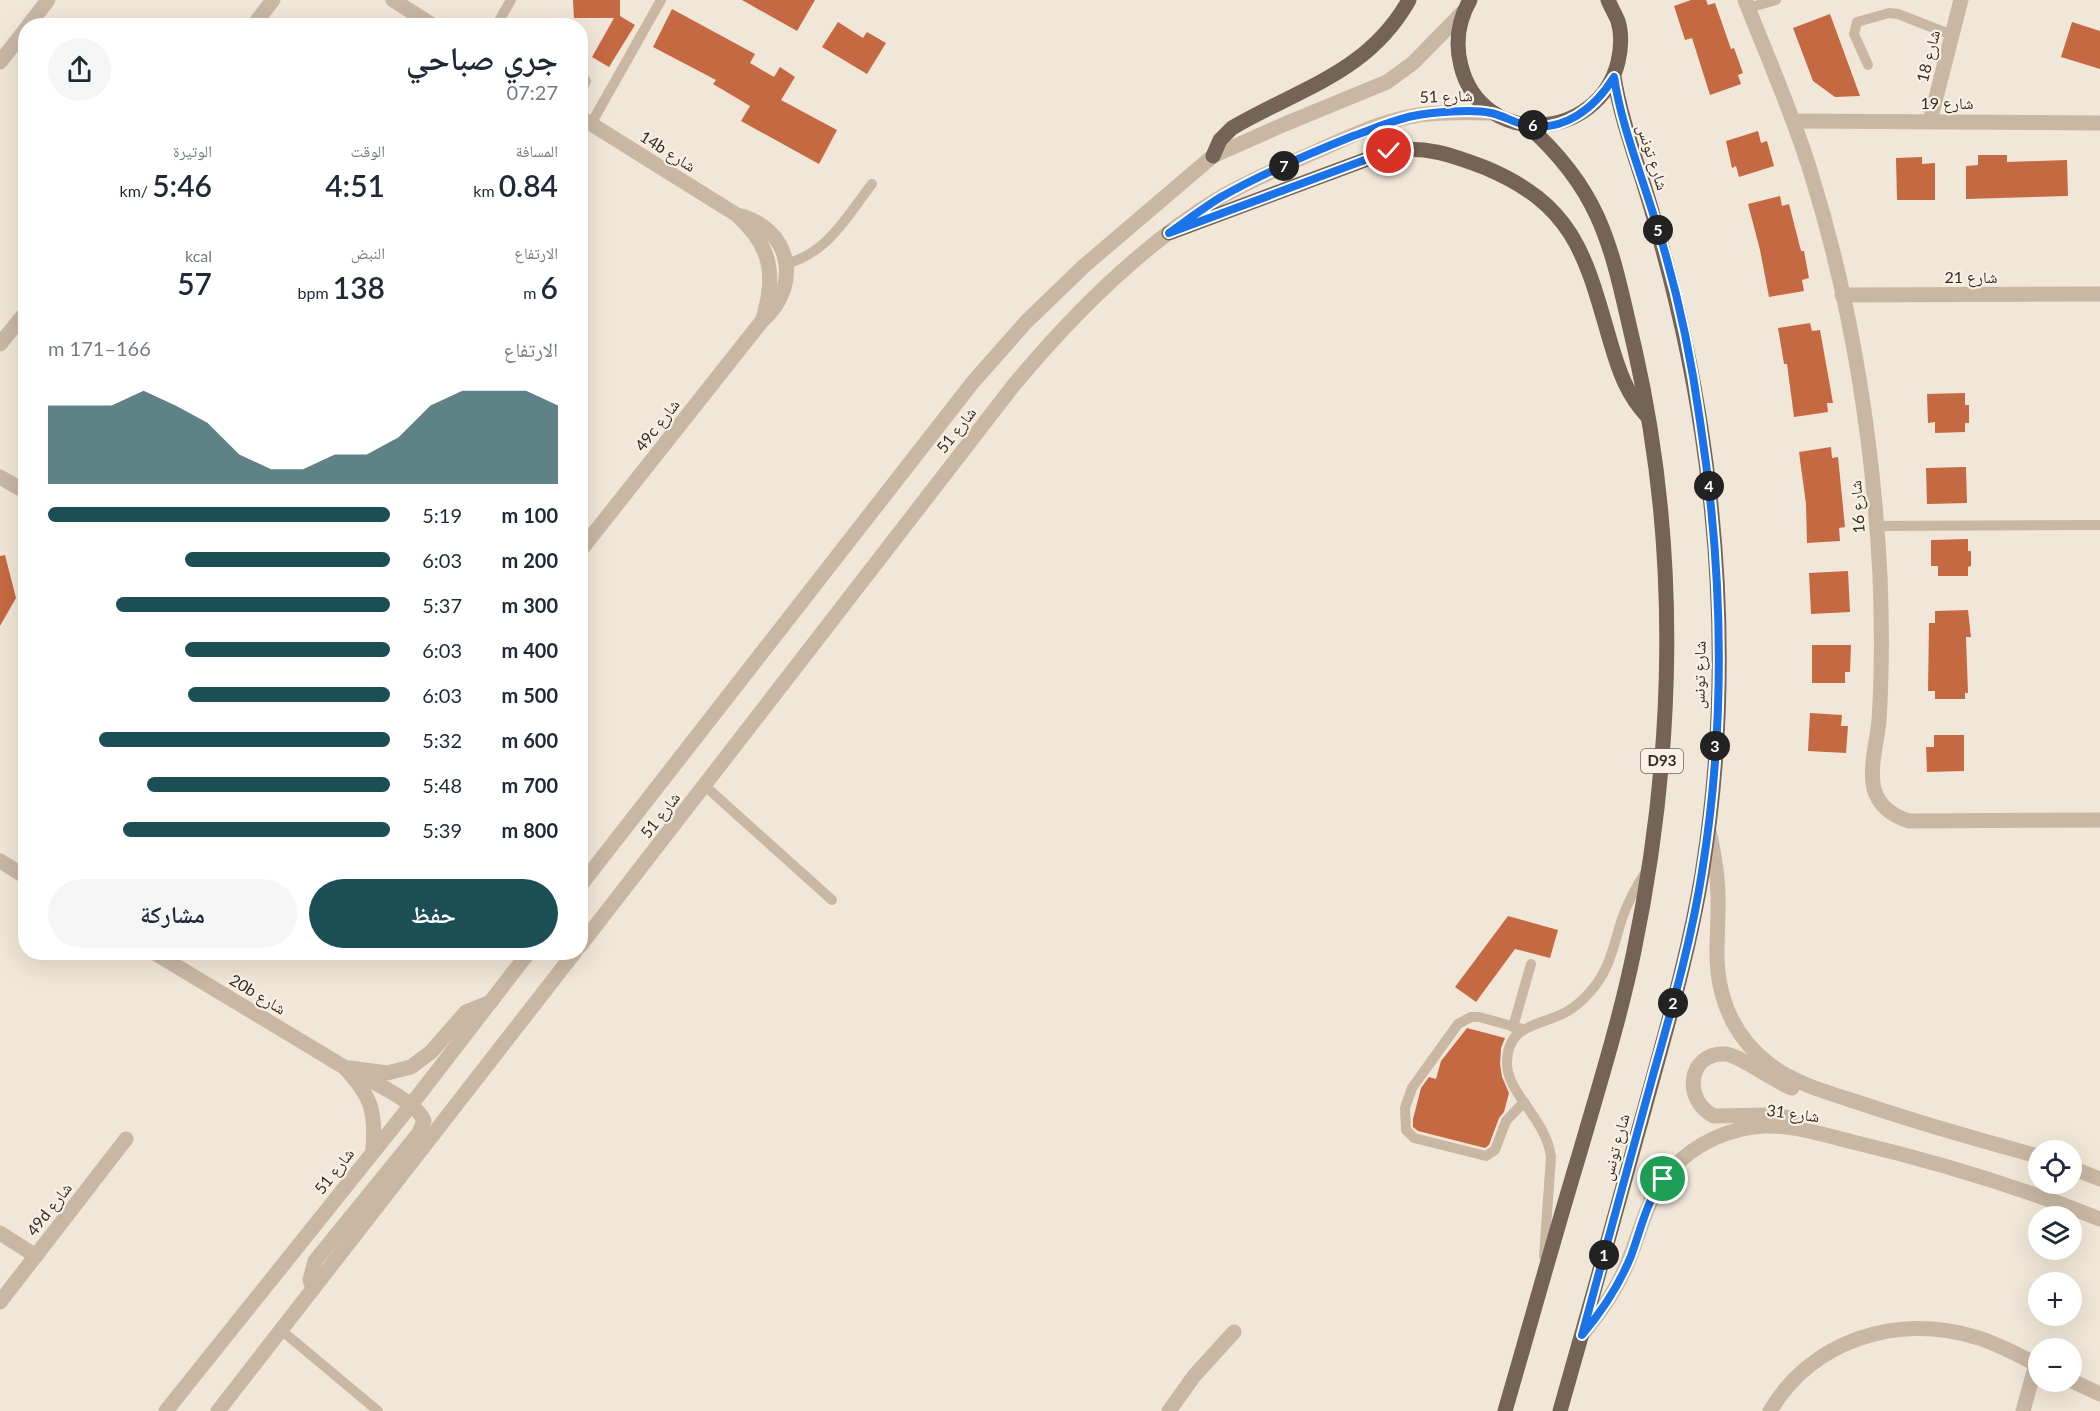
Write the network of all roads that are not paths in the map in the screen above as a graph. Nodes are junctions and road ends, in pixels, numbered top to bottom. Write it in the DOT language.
graph roads {
  1 [pos="48,0"];
  2 [pos="265,0"];
  3 [pos="273,0"];
  4 [pos="393,0"];
  5 [pos="511,0"];
  6 [pos="661,0"];
  7 [pos="1409,0"];
  8 [pos="1608,0"];
  9 [pos="1776,0"];
  10 [pos="1961,0"];
  11 [pos="1747,4"];
  12 [pos="1467,6"];
  13 [pos="34,18"];
  14 [pos="257,18"];
  15 [pos="259,18"];
  16 [pos="421,18"];
  17 [pos="501,18"];
  18 [pos="1952,35"];
  19 [pos="18,39"];
  20 [pos="0,62"];
  21 [pos="1868,65"];
  22 [pos="1614,77"];
  23 [pos="1491,113"];
  24 [pos="588,118"];
  25 [pos="1794,121"];
  26 [pos="1930,121"];
  27 [pos="588,122"];
  28 [pos="2100,123"];
  29 [pos="1527,125"];
  30 [pos="1213,156"];
  31 [pos="872,184"];
  32 [pos="736,215"];
  33 [pos="1169,233"];
  34 [pos="786,264"];
  35 [pos="770,268"];
  36 [pos="2100,294"];
  37 [pos="1842,295"];
  38 [pos="762,321"];
  39 [pos="18,322"];
  40 [pos="0,344"];
  41 [pos="1648,418"];
  42 [pos="0,477"];
  43 [pos="18,487"];
  44 [pos="2100,525"];
  45 [pos="1877,526"];
  46 [pos="588,541"];
  47 [pos="705,786"];
  48 [pos="2100,820"];
  49 [pos="1709,828"];
  50 [pos="0,861"];
  51 [pos="1649,867"];
  52 [pos="18,872"];
  53 [pos="588,876"];
  54 [pos="832,900"];
  55 [pos="588,936"];
  56 [pos="166,960"];
  57 [pos="523,960"];
  58 [pos="569,960"];
  59 [pos="1531,964"];
  60 [pos="491,1002"];
  61 [pos="1518,1028"];
  62 [pos="344,1067"];
  63 [pos="1845,1098"];
  64 [pos="1524,1102"];
  65 [pos="411,1105"];
  66 [pos="126,1139"];
  67 [pos="1864,1145"];
  68 [pos="373,1149"];
  69 [pos="2028,1153"];
  70 [pos="2082,1171"];
  71 [pos="2100,1179"];
  72 [pos="2100,1219"];
  73 [pos="0,1233"];
  74 [pos="36,1256"];
  75 [pos="1543,1278"];
  76 [pos="313,1289"];
  77 [pos="0,1302"];
  78 [pos="281,1330"];
  79 [pos="1234,1332"];
  80 [pos="1582,1335"];
  81 [pos="2028,1360"];
  82 [pos="2082,1385"];
  83 [pos="2029,1392"];
  84 [pos="2100,1394"];
  85 [pos="166,1411"];
  86 [pos="218,1411"];
  87 [pos="378,1411"];
  88 [pos="1169,1411"];
  89 [pos="1505,1411"];
  90 [pos="1560,1411"];
  91 [pos="1770,1411"];
  92 [pos="2023,1411"];
  1 -- 13 [label="street"];
  2 -- 14 [label="street"];
  3 -- 15 [label="street"];
  4 -- 16 [label="street"];
  5 -- 17 [label="lane"];
  6 -- 24 [label="lane"];
  7 -- 30 [label="main road"];
  8 -- 22 [label="main road"];
  9 -- 11 [label="lane"];
  10 -- 18 [label="street, شارع 18"];
  11 -- 25 [label="street, شارع 16"];
  12 -- 23 [label="main road"];
  12 -- 30 [label="street, شارع 51"];
  18 -- 21 [label="lane"];
  18 -- 26 [label="street, شارع 18"];
  19 -- 20 [label="street"];
  22 -- 29 [label="main road"];
  22 -- 49 [label="main road, شارع تونس"];
  23 -- 29 [label="main road"];
  23 -- 33 [label="street, شارع 51"];
  25 -- 26 [label="street, شارع 19"];
  25 -- 37 [label="street, شارع 16"];
  26 -- 28 [label="street, شارع 19"];
  27 -- 32 [label="street, 14b شارع"];
  29 -- 41 [label="main road, شارع تونس / D93"];
  30 -- 53 [label="street, شارع 51"];
  31 -- 34 [label="lane"];
  32 -- 34 [label="street, 14b شارع"];
  32 -- 35 [label="street, 14b شارع"];
  33 -- 41 [label="main road"];
  33 -- 47 [label="street, شارع 51"];
  34 -- 38 [label="street, 49c شارع"];
  35 -- 38 [label="street, 49c شارع"];
  36 -- 37 [label="street, شارع 21"];
  37 -- 45 [label="street, شارع 16"];
  38 -- 46 [label="street, 49c شارع"];
  39 -- 40 [label="street"];
  41 -- 51 [label="main road, شارع تونس / D93"];
  42 -- 43 [label="street"];
  44 -- 45 [label="lane"];
  45 -- 48 [label="street, شارع 16"];
  47 -- 54 [label="lane"];
  47 -- 55 [label="street, شارع 51"];
  49 -- 63 [label="street, شارع 31"];
  49 -- 80 [label="main road, شارع تونس"];
  50 -- 52 [label="street"];
  51 -- 61 [label="lane"];
  51 -- 75 [label="main road, شارع تونس / D93"];
  56 -- 62 [label="street, 20b شارع"];
  57 -- 60 [label="street, شارع 51"];
  58 -- 76 [label="street"];
  59 -- 61 [label="lane"];
  60 -- 62 [label="street, 20b شارع"];
  60 -- 65 [label="street, شارع 51"];
  61 -- 64 [label="lane"];
  61 -- 64 [label="lane"];
  62 -- 65 [label="street"];
  62 -- 68 [label="street, 20b شارع"];
  63 -- 67 [label="street"];
  63 -- 69 [label="street, شارع 31"];
  64 -- 75 [label="lane"];
  65 -- 68 [label="street, شارع 51"];
  65 -- 76 [label="street"];
  66 -- 74 [label="street, 49d شارع"];
  67 -- 72 [label="street, شارع 31"];
  67 -- 80 [label="street, شارع 31"];
  68 -- 85 [label="street, شارع 51"];
  70 -- 71 [label="street"];
  73 -- 74 [label="street"];
  74 -- 77 [label="street, 49d شارع"];
  75 -- 89 [label="main road, شارع تونس / D93"];
  76 -- 78 [label="street"];
  78 -- 86 [label="street"];
  78 -- 87 [label="lane"];
  79 -- 88 [label="street"];
  80 -- 90 [label="main road, شارع تونس"];
  81 -- 91 [label="street"];
  82 -- 84 [label="street"];
  83 -- 92 [label="street"];
}
